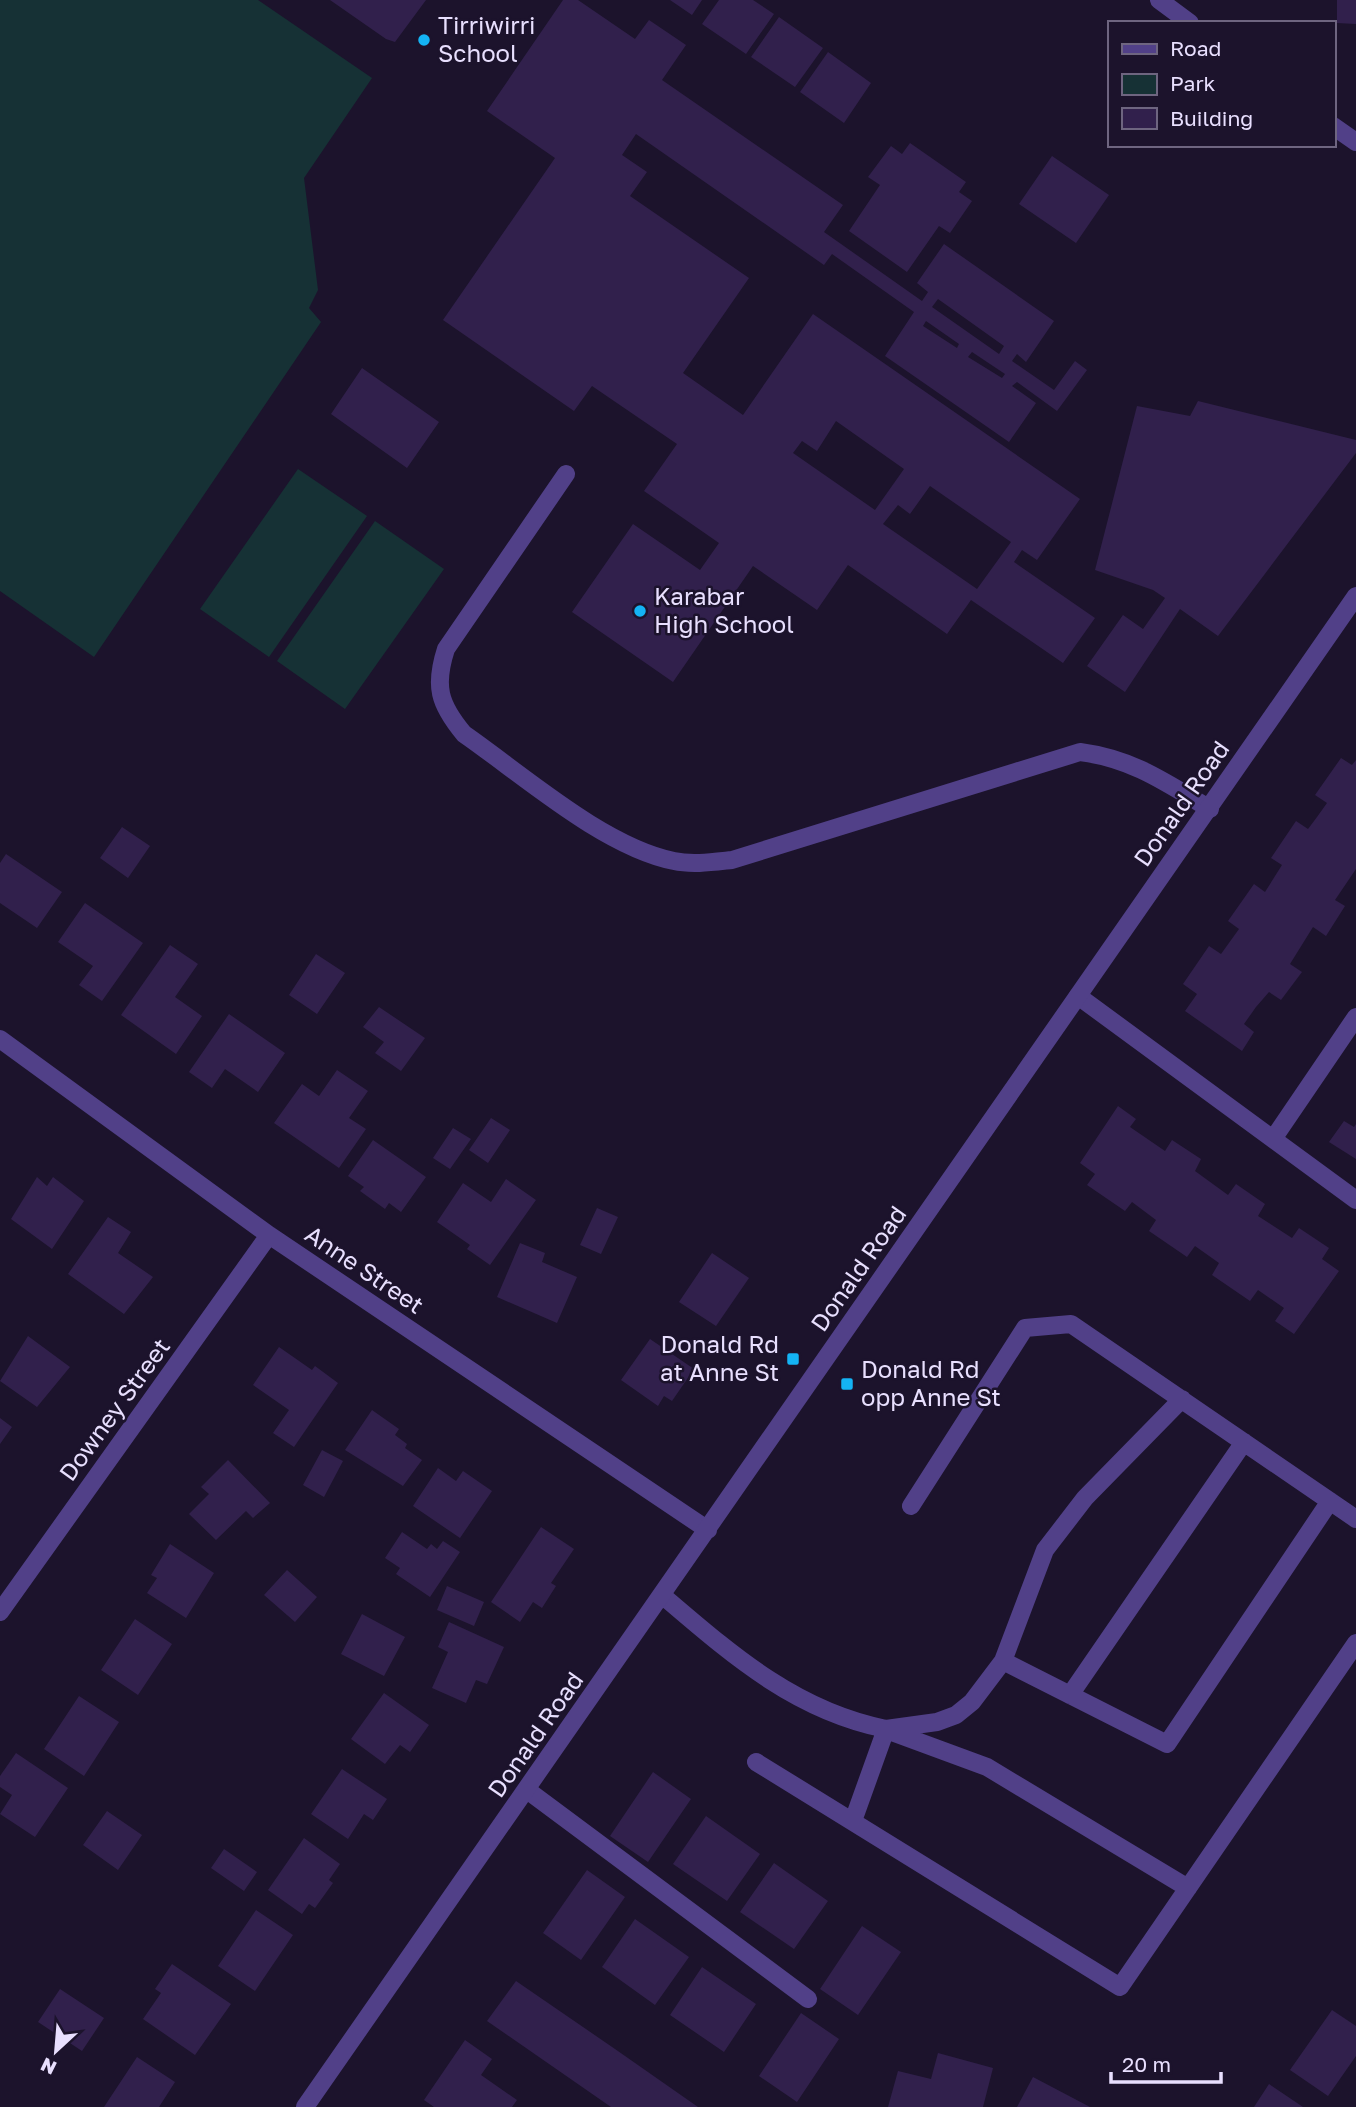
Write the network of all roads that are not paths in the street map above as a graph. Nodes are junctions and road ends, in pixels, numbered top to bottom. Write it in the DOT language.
graph roads {
  1 [pos="1158,0"];
  2 [pos="1187,21"];
  3 [pos="1335,127"];
  4 [pos="1356,142"];
  5 [pos="566,474"];
  6 [pos="1356,596"];
  7 [pos="1210,809"];
  8 [pos="1078,996"];
  9 [pos="1356,1017"];
  10 [pos="0,1039"];
  11 [pos="1273,1139"];
  12 [pos="1356,1200"];
  13 [pos="269,1236"];
  14 [pos="1181,1399"];
  15 [pos="1244,1442"];
  16 [pos="1330,1501"];
  17 [pos="911,1506"];
  18 [pos="1356,1519"];
  19 [pos="708,1530"];
  20 [pos="663,1596"];
  21 [pos="0,1612"];
  22 [pos="1356,1643"];
  23 [pos="1003,1661"];
  24 [pos="1070,1695"];
  25 [pos="886,1729"];
  26 [pos="756,1762"];
  27 [pos="527,1790"];
  28 [pos="853,1821"];
  29 [pos="1188,1888"];
  30 [pos="808,1998"];
  31 [pos="305,2107"];
  1 -- 2 [label="street"];
  3 -- 4 [label="street"];
  5 -- 7 [label="street"];
  6 -- 7 [label="street, Donald Road"];
  7 -- 8 [label="street, Donald Road"];
  8 -- 11 [label="street"];
  8 -- 19 [label="street, Donald Road"];
  9 -- 11 [label="street"];
  10 -- 13 [label="street, Anne Street"];
  11 -- 12 [label="street"];
  13 -- 19 [label="street, Anne Street"];
  13 -- 21 [label="street, Downey Street"];
  14 -- 15 [label="street"];
  14 -- 17 [label="street"];
  14 -- 23 [label="street"];
  15 -- 16 [label="street"];
  15 -- 24 [label="street"];
  16 -- 18 [label="street"];
  16 -- 24 [label="street"];
  19 -- 20 [label="street, Donald Road"];
  20 -- 25 [label="street"];
  20 -- 27 [label="street, Donald Road"];
  22 -- 29 [label="street"];
  23 -- 24 [label="street"];
  23 -- 25 [label="street"];
  25 -- 28 [label="street"];
  25 -- 29 [label="street"];
  26 -- 28 [label="street"];
  27 -- 30 [label="street"];
  27 -- 31 [label="street, Donald Road"];
  28 -- 29 [label="street"];
}
